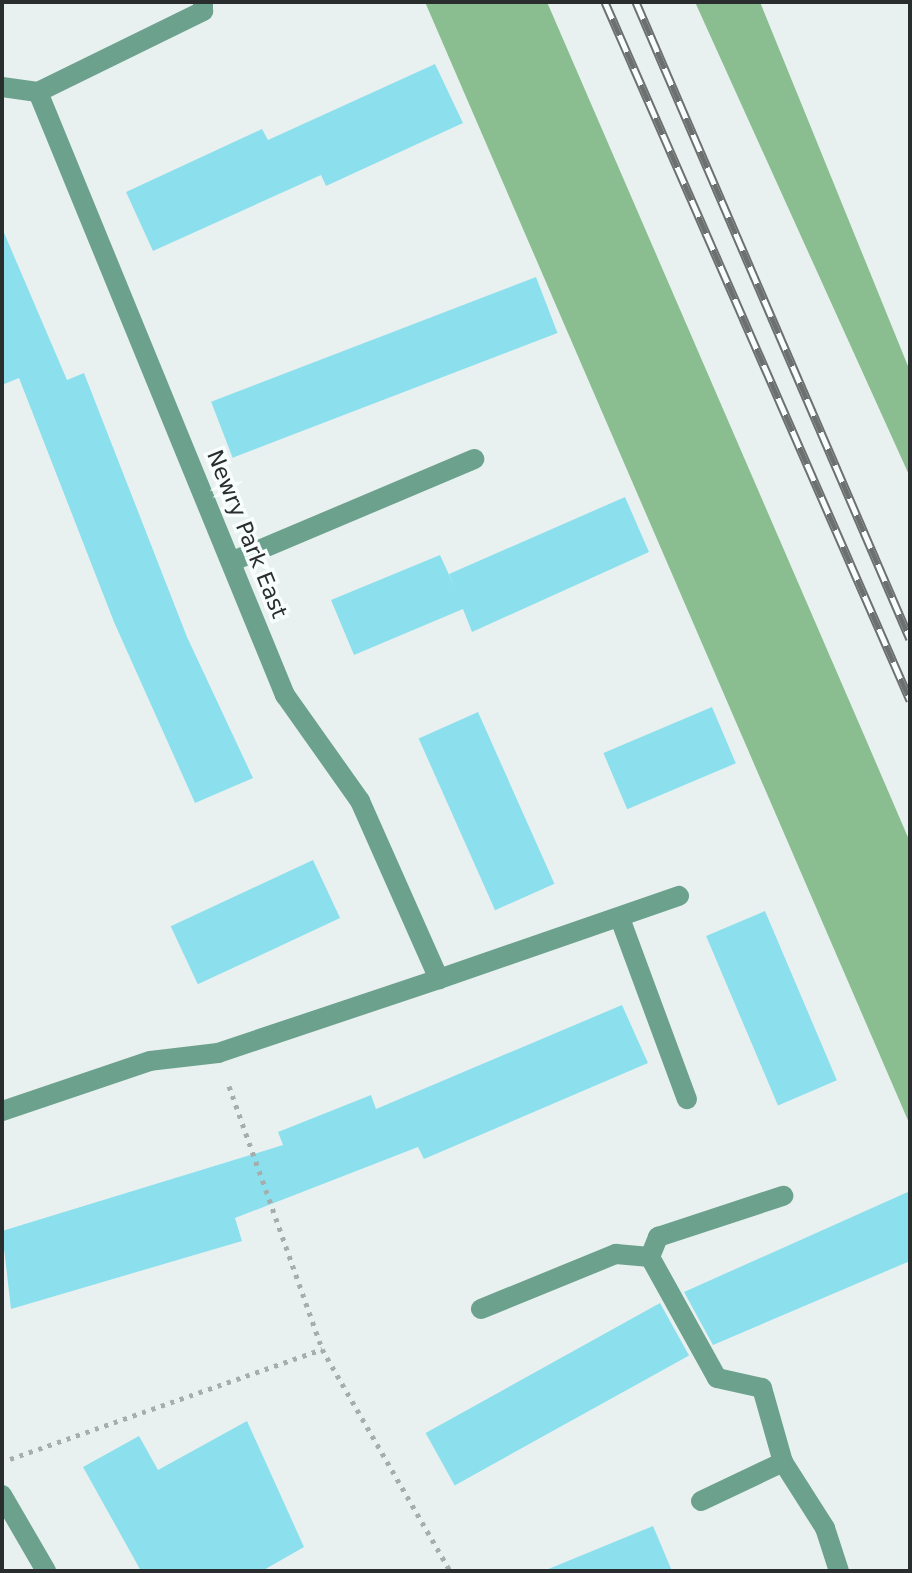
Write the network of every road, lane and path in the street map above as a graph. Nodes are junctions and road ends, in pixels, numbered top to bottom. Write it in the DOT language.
graph roads {
  1 [pos="203,2"];
  2 [pos="2,87"];
  3 [pos="38,92"];
  4 [pos="474,459"];
  5 [pos="233,561"];
  6 [pos="679,896"];
  7 [pos="621,921"];
  8 [pos="439,979"];
  9 [pos="218,1053"];
  10 [pos="687,1099"];
  11 [pos="2,1111"];
  12 [pos="783,1196"];
  13 [pos="650,1257"];
  14 [pos="481,1309"];
  15 [pos="322,1349"];
  16 [pos="2,1462"];
  17 [pos="783,1462"];
  18 [pos="2,1495"];
  19 [pos="701,1501"];
  20 [pos="46,1571"];
  21 [pos="450,1571"];
  22 [pos="839,1571"];
  1 -- 3 [label="street"];
  2 -- 3 [label="street"];
  3 -- 5 [label="street, Newry Park East"];
  4 -- 5 [label="street"];
  5 -- 8 [label="street, Newry Park East"];
  6 -- 7 [label="street"];
  7 -- 8 [label="street"];
  7 -- 10 [label="street"];
  8 -- 9 [label="street"];
  9 -- 11 [label="street"];
  9 -- 15 [label="path"];
  12 -- 13 [label="street"];
  13 -- 14 [label="street"];
  13 -- 17 [label="street"];
  15 -- 16 [label="path"];
  15 -- 21 [label="path"];
  17 -- 19 [label="street"];
  17 -- 22 [label="street"];
  18 -- 20 [label="street"];
}
